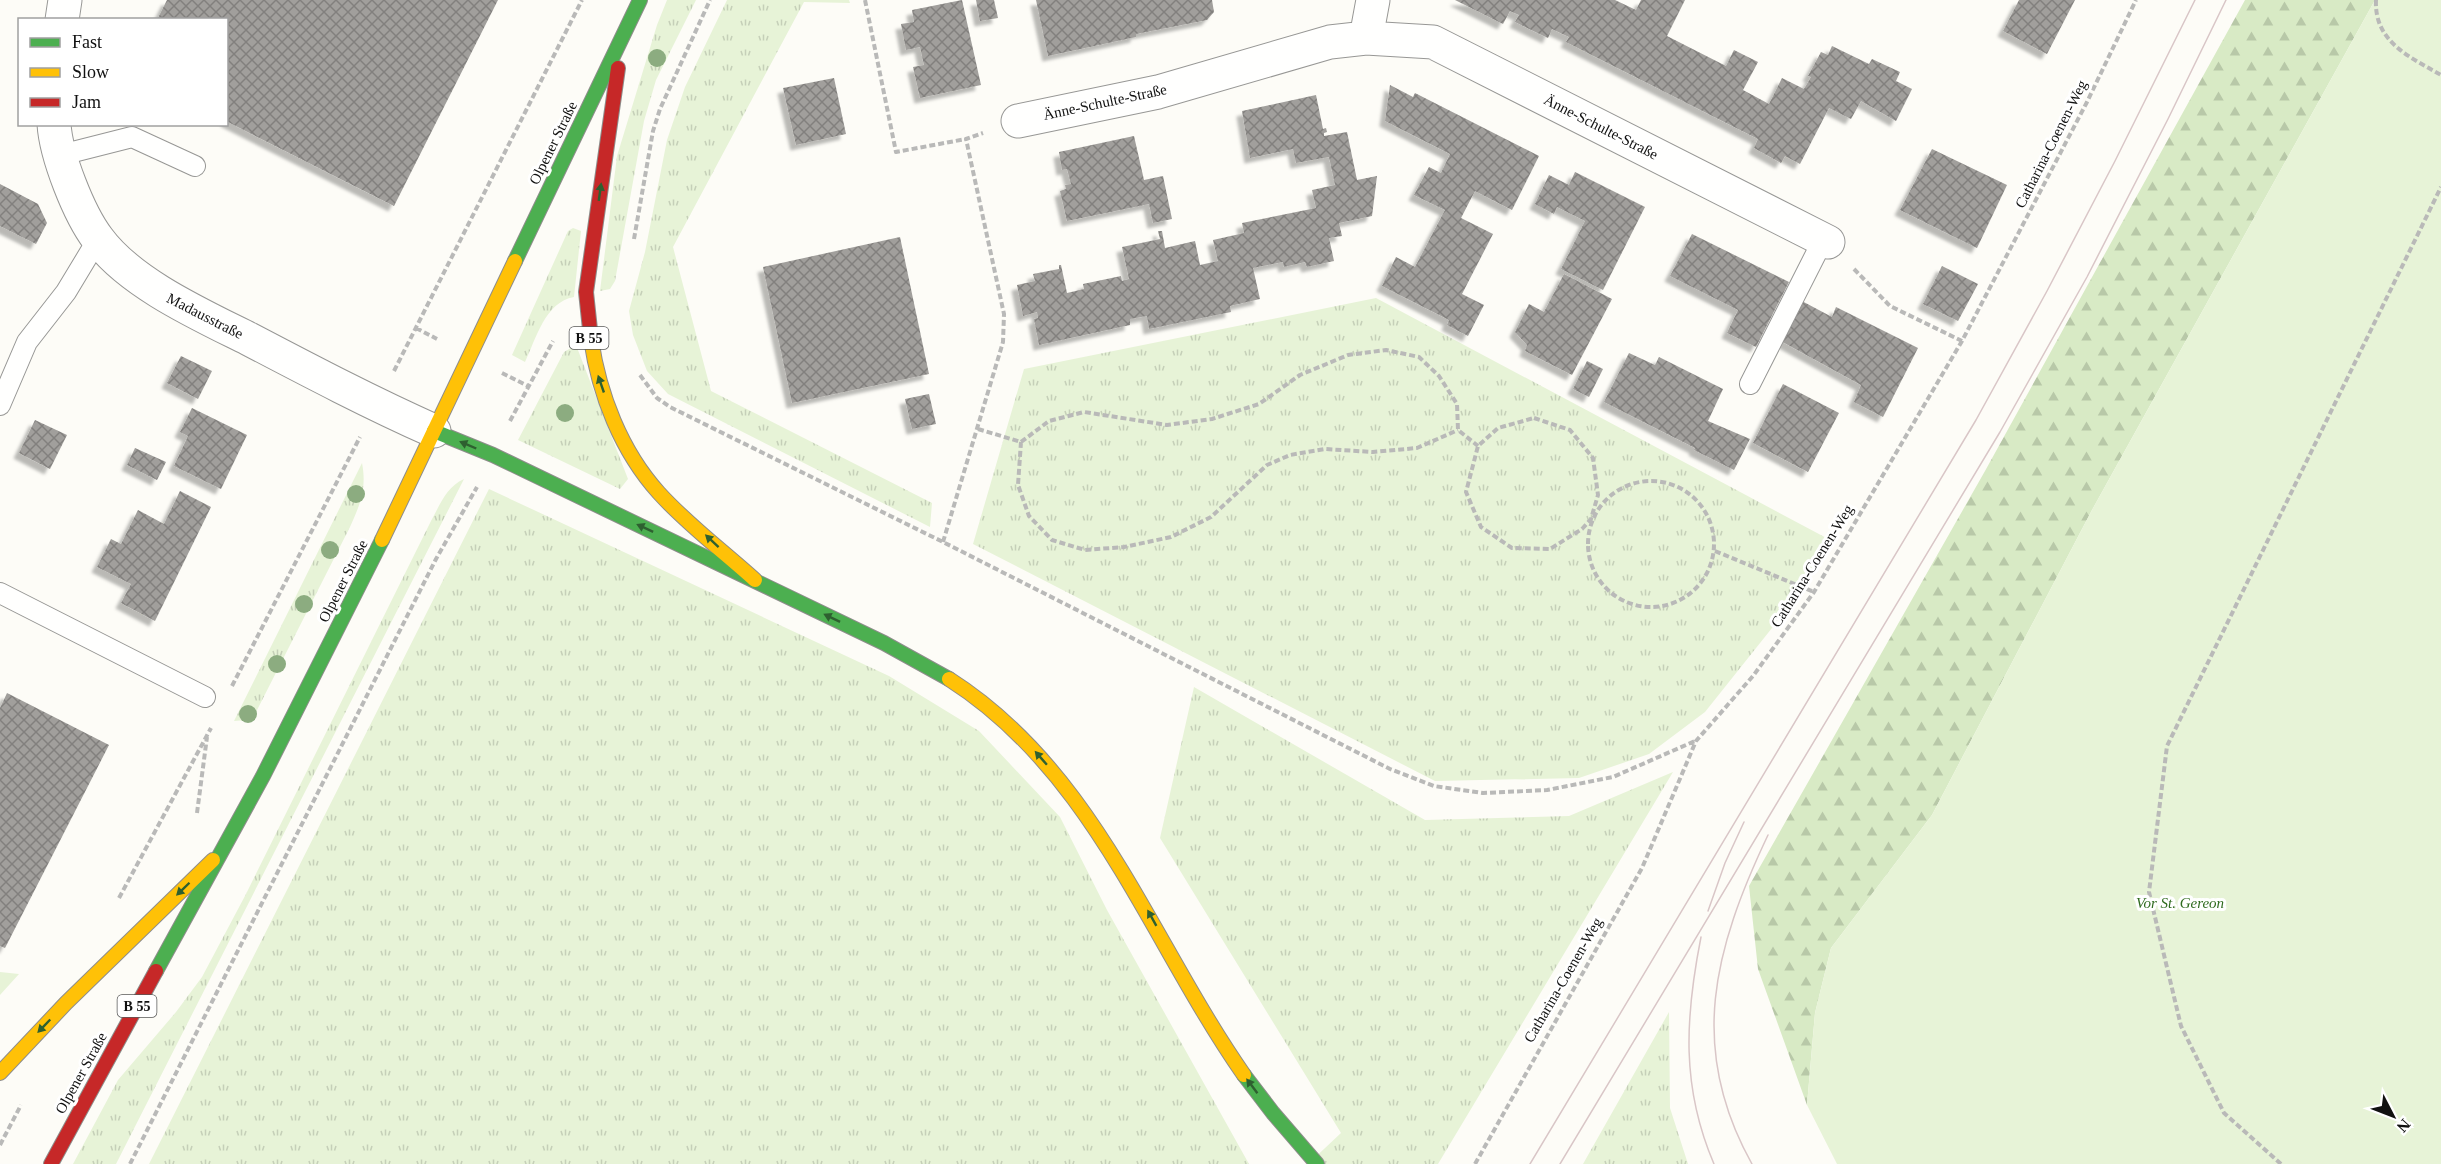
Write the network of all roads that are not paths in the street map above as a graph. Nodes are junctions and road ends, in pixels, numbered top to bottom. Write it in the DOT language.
graph roads {
  1 [pos="65,0"];
  2 [pos="640,0"];
  3 [pos="1373,0"];
  4 [pos="63,18"];
  5 [pos="1366,38"];
  6 [pos="622,39"];
  7 [pos="1018,121"];
  8 [pos="58,140"];
  9 [pos="195,166"];
  10 [pos="98,239"];
  11 [pos="1825,241"];
  12 [pos="1750,384"];
  13 [pos="0,405"];
  14 [pos="434,430"];
  15 [pos="755,580"];
  16 [pos="0,593"];
  17 [pos="205,697"];
  18 [pos="225,848"];
  19 [pos="0,1073"];
  20 [pos="51,1164"];
  21 [pos="1317,1164"];
  1 -- 4 [label="street"];
  2 -- 6 [label="main road, Olpener Straße / B 55"];
  3 -- 5 [label="street"];
  5 -- 7 [label="street, Änne-Schulte-Straße"];
  5 -- 11 [label="street, Änne-Schulte-Straße"];
  6 -- 14 [label="main road, Olpener Straße / B 55"];
  15 -- 6 [label="main road, B 55, one-way"];
  8 -- 9 [label="lane"];
  8 -- 10 [label="street, Madausstraße"];
  10 -- 13 [label="lane"];
  10 -- 14 [label="street, Madausstraße"];
  11 -- 12 [label="lane"];
  15 -- 14 [label="main road, one-way"];
  14 -- 18 [label="main road, Olpener Straße / B 55"];
  21 -- 15 [label="main road, one-way"];
  16 -- 17 [label="lane"];
  18 -- 19 [label="main road, one-way"];
  18 -- 20 [label="main road, Olpener Straße / B 55"];
}
